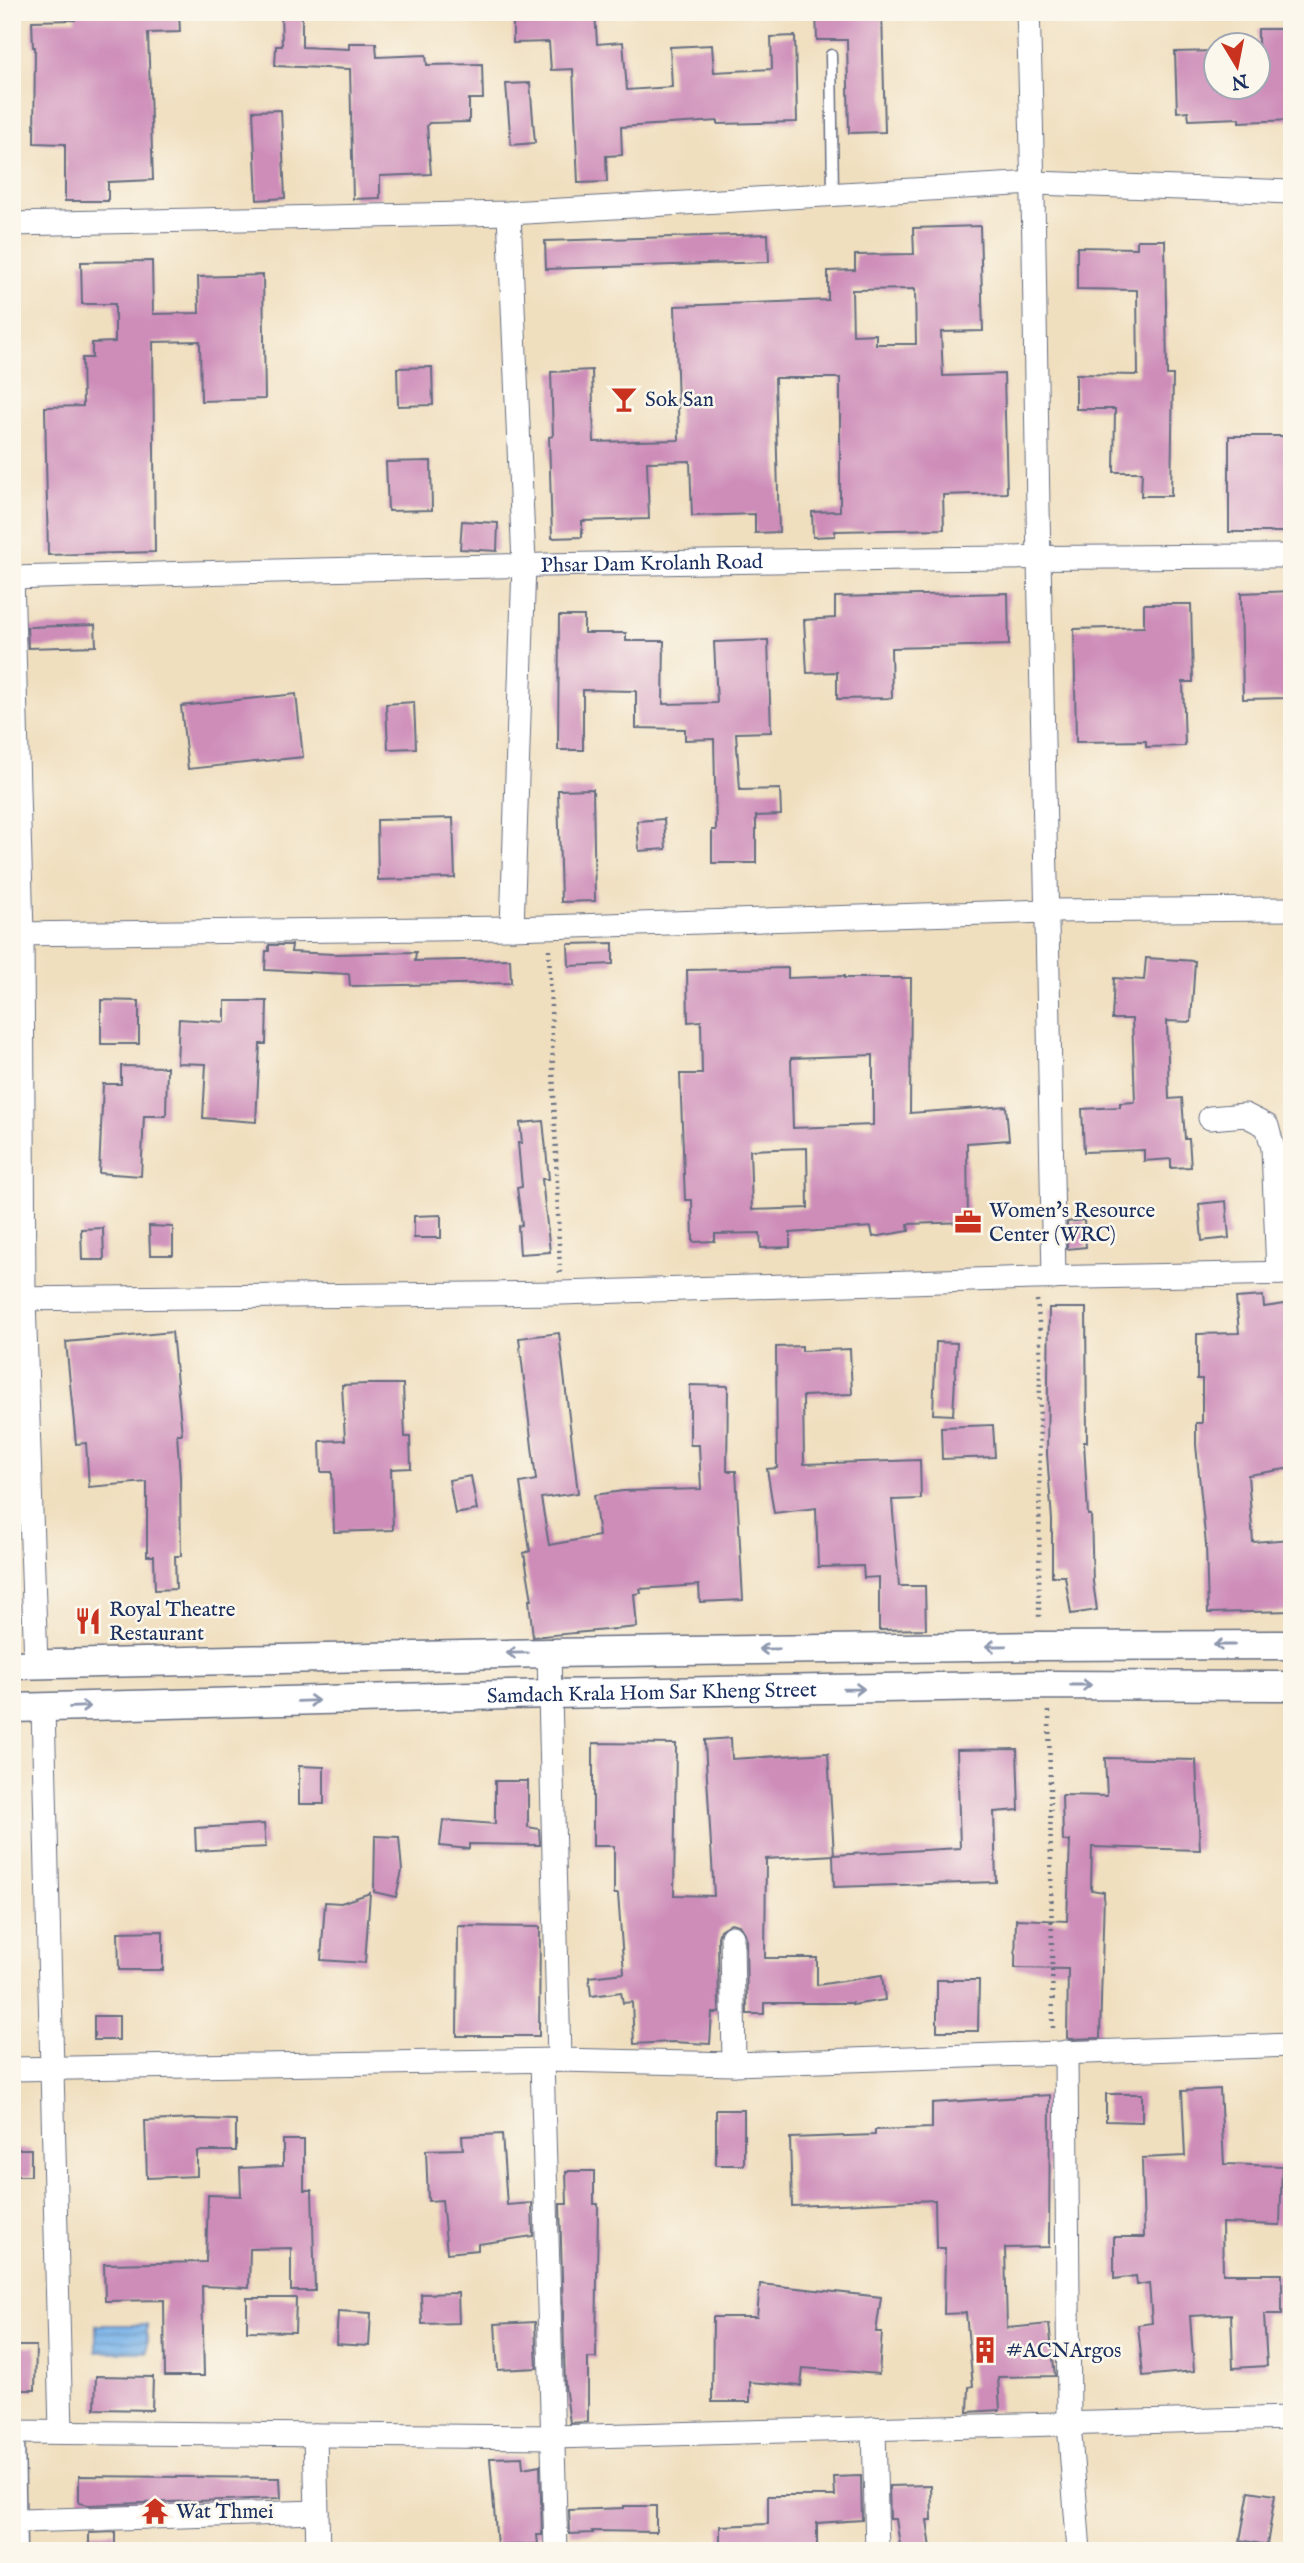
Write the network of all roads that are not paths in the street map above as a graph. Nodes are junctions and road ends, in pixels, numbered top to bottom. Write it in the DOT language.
graph roads {
  1 [pos="1028,12"];
  2 [pos="831,55"];
  3 [pos="1035,183"];
  4 [pos="1292,192"];
  5 [pos="833,193"];
  6 [pos="509,213"];
  7 [pos="12,224"];
  8 [pos="1292,556"];
  9 [pos="1039,557"];
  10 [pos="524,564"];
  11 [pos="12,577"];
  12 [pos="1292,909"];
  13 [pos="1048,911"];
  14 [pos="512,929"];
  15 [pos="17,933"];
  16 [pos="1210,1118"];
  17 [pos="1285,1273"];
  18 [pos="1044,1278"];
  19 [pos="18,1299"];
  20 [pos="1292,1645"];
  21 [pos="550,1653"];
  22 [pos="24,1665"];
  23 [pos="1292,1686"];
  24 [pos="551,1694"];
  25 [pos="12,1708"];
  26 [pos="43,1708"];
  27 [pos="732,1937"];
  28 [pos="1292,2045"];
  29 [pos="1060,2052"];
  30 [pos="550,2061"];
  31 [pos="734,2064"];
  32 [pos="53,2068"];
  33 [pos="12,2069"];
  34 [pos="1292,2418"];
  35 [pos="1069,2423"];
  36 [pos="874,2428"];
  37 [pos="15,2432"];
  38 [pos="61,2432"];
  39 [pos="315,2435"];
  40 [pos="553,2437"];
  41 [pos="317,2512"];
  42 [pos="20,2521"];
  43 [pos="21,2551"];
  44 [pos="317,2551"];
  45 [pos="556,2551"];
  46 [pos="877,2551"];
  47 [pos="1079,2551"];
  1 -- 3 [label="street"];
  2 -- 5 [label="lane"];
  3 -- 4 [label="street"];
  3 -- 5 [label="street"];
  3 -- 9 [label="street"];
  5 -- 6 [label="street"];
  6 -- 7 [label="street"];
  6 -- 10 [label="street"];
  8 -- 9 [label="street, Phsar Dam Krolanh Road"];
  9 -- 10 [label="street, Phsar Dam Krolanh Road"];
  9 -- 13 [label="street"];
  10 -- 11 [label="street, Phsar Dam Krolanh Road"];
  10 -- 14 [label="street"];
  11 -- 15 [label="street"];
  12 -- 13 [label="street"];
  13 -- 14 [label="street"];
  13 -- 18 [label="street"];
  14 -- 15 [label="street"];
  15 -- 19 [label="street"];
  16 -- 17 [label="street"];
  17 -- 18 [label="street"];
  18 -- 19 [label="street"];
  19 -- 22 [label="street"];
  20 -- 21 [label="street, Samdach Krala Hom Sar Kheng Street, one-way"];
  21 -- 22 [label="street, Samdach Krala Hom Sar Kheng Street, one-way"];
  21 -- 24 [label="street"];
  24 -- 23 [label="street, Samdach Krala Hom Sar Kheng Street, one-way"];
  26 -- 24 [label="street, Samdach Krala Hom Sar Kheng Street, one-way"];
  24 -- 30 [label="street"];
  25 -- 26 [label="street, Samdach Krala Hom Sar Kheng Street"];
  26 -- 32 [label="street"];
  27 -- 31 [label="street"];
  28 -- 29 [label="street"];
  29 -- 31 [label="street"];
  29 -- 35 [label="street"];
  30 -- 31 [label="street"];
  30 -- 32 [label="street"];
  30 -- 40 [label="street"];
  32 -- 33 [label="street"];
  32 -- 38 [label="street"];
  34 -- 35 [label="street"];
  35 -- 36 [label="street"];
  35 -- 47 [label="street"];
  36 -- 40 [label="street"];
  36 -- 46 [label="street"];
  37 -- 38 [label="street"];
  37 -- 42 [label="lane"];
  38 -- 39 [label="street"];
  39 -- 40 [label="street"];
  39 -- 41 [label="street"];
  40 -- 45 [label="street"];
  41 -- 42 [label="street"];
  41 -- 44 [label="street"];
  42 -- 43 [label="lane"];
}
